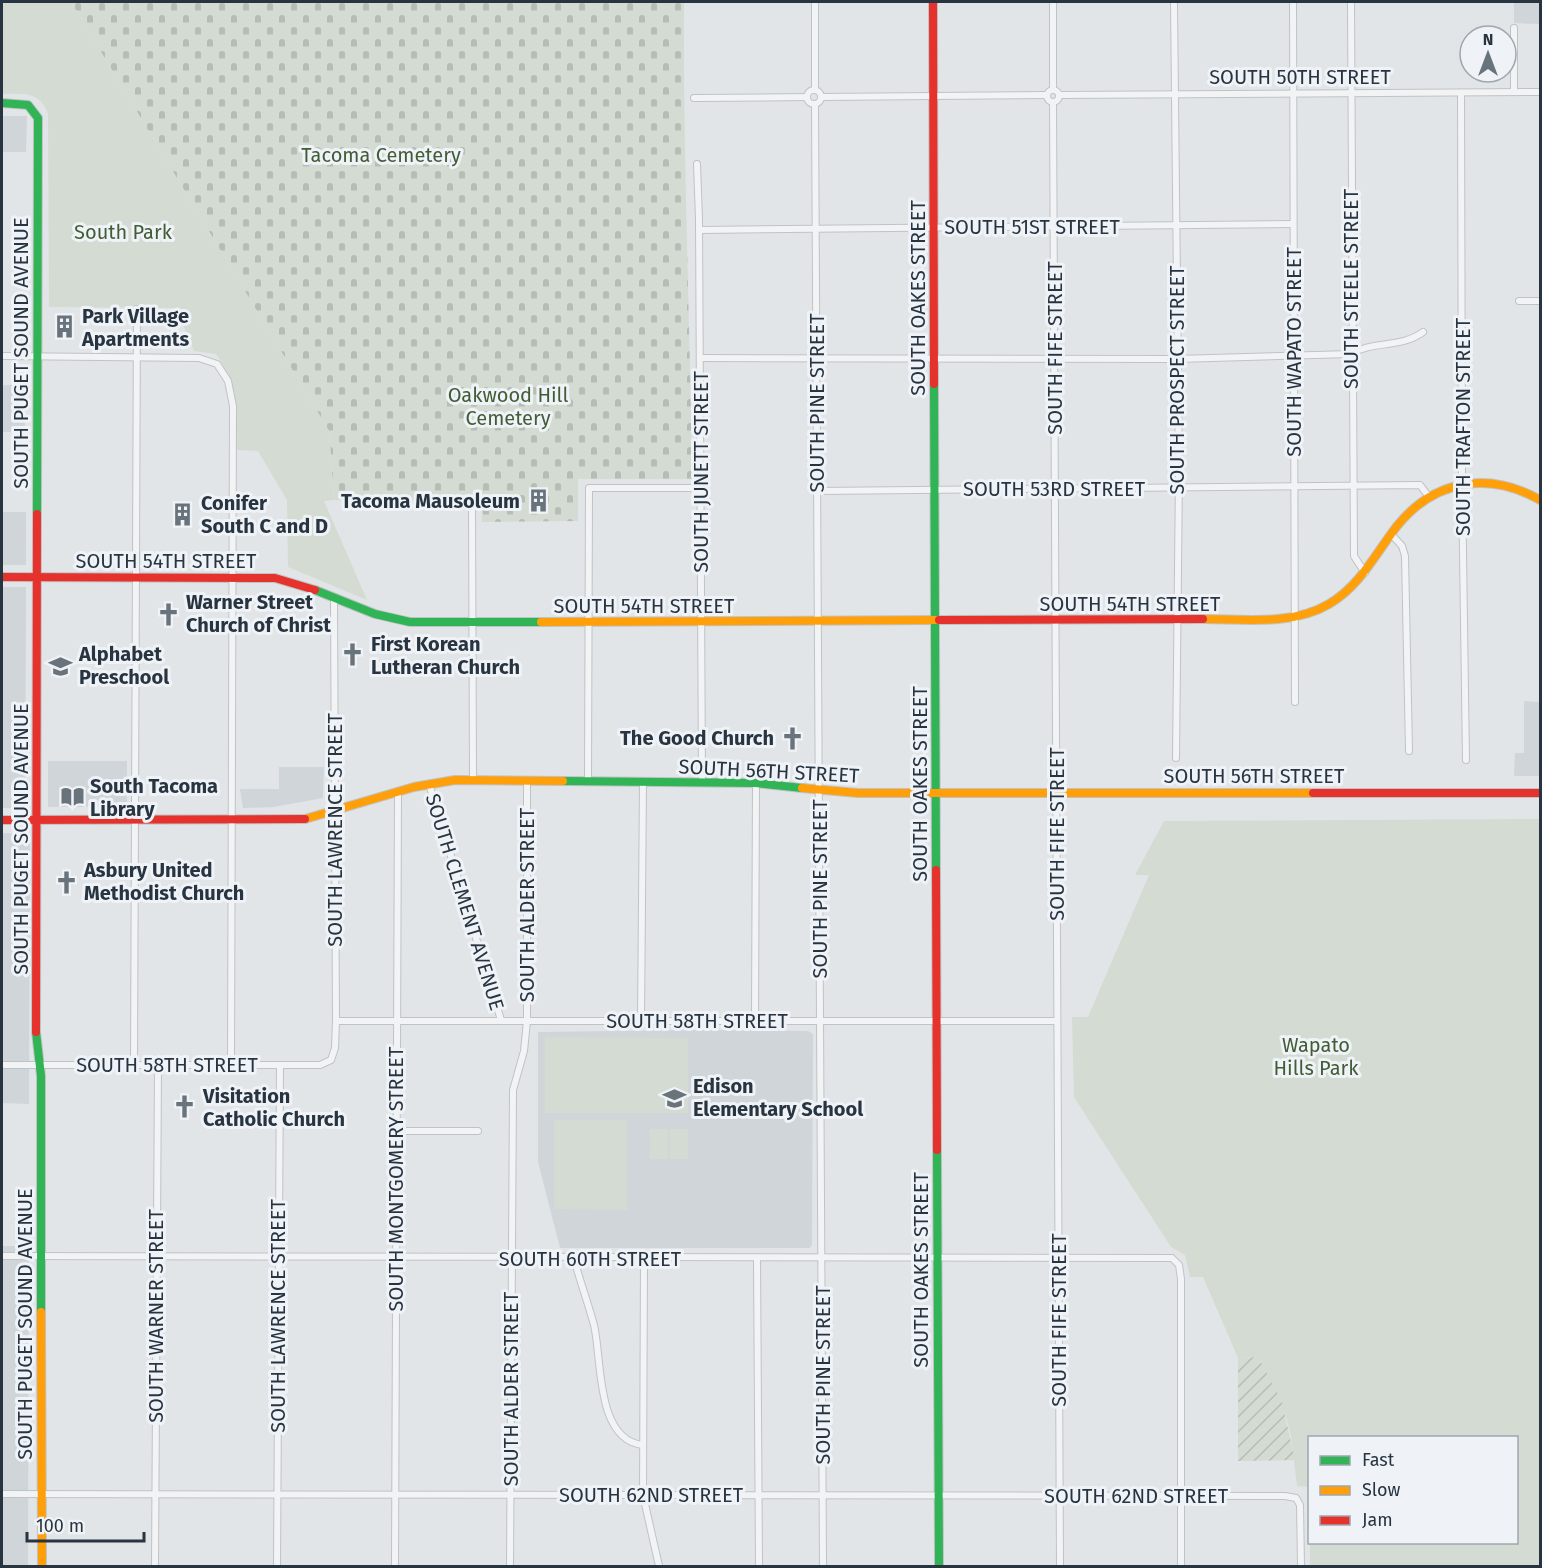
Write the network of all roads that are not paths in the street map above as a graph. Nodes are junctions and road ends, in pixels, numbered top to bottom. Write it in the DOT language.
graph roads {
  1 [pos="815,2"];
  2 [pos="933,2"];
  3 [pos="1053,2"];
  4 [pos="1174,2"];
  5 [pos="1293,2"];
  6 [pos="1351,2"];
  7 [pos="1514,84"];
  8 [pos="815,90"];
  9 [pos="1053,90"];
  10 [pos="1514,92"];
  11 [pos="1540,92"];
  12 [pos="1461,93"];
  13 [pos="1293,94"];
  14 [pos="1350,94"];
  15 [pos="1047,95"];
  16 [pos="1059,95"];
  17 [pos="1175,95"];
  18 [pos="933,96"];
  19 [pos="807,97"];
  20 [pos="821,97"];
  21 [pos="694,98"];
  22 [pos="1053,102"];
  23 [pos="2,103"];
  24 [pos="815,104"];
  25 [pos="697,164"];
  26 [pos="1293,224"];
  27 [pos="1054,226"];
  28 [pos="934,227"];
  29 [pos="1178,227"];
  30 [pos="816,228"];
  31 [pos="699,230"];
  32 [pos="1519,301"];
  33 [pos="1540,301"];
  34 [pos="136,309"];
  35 [pos="1423,332"];
  36 [pos="1351,354"];
  37 [pos="2,356"];
  38 [pos="38,356"];
  39 [pos="1295,356"];
  40 [pos="136,357"];
  41 [pos="1054,357"];
  42 [pos="700,358"];
  43 [pos="934,359"];
  44 [pos="1177,359"];
  45 [pos="816,360"];
  46 [pos="1462,483"];
  47 [pos="1353,487"];
  48 [pos="700,488"];
  49 [pos="1176,488"];
  50 [pos="1295,488"];
  51 [pos="1055,489"];
  52 [pos="936,490"];
  53 [pos="817,491"];
  54 [pos="1429,497"];
  55 [pos="1540,500"];
  56 [pos="472,503"];
  57 [pos="1391,534"];
  58 [pos="1365,573"];
  59 [pos="136,576"];
  60 [pos="233,576"];
  61 [pos="2,577"];
  62 [pos="37,577"];
  63 [pos="334,599"];
  64 [pos="1294,618"];
  65 [pos="1178,620"];
  66 [pos="936,621"];
  67 [pos="1056,621"];
  68 [pos="471,622"];
  69 [pos="588,622"];
  70 [pos="701,622"];
  71 [pos="818,622"];
  72 [pos="1295,702"];
  73 [pos="1409,751"];
  74 [pos="1176,758"];
  75 [pos="1466,760"];
  76 [pos="473,780"];
  77 [pos="702,781"];
  78 [pos="527,782"];
  79 [pos="588,782"];
  80 [pos="643,782"];
  81 [pos="756,783"];
  82 [pos="429,784"];
  83 [pos="819,790"];
  84 [pos="398,792"];
  85 [pos="936,792"];
  86 [pos="1056,793"];
  87 [pos="1540,793"];
  88 [pos="334,811"];
  89 [pos="2,820"];
  90 [pos="37,820"];
  91 [pos="135,822"];
  92 [pos="233,822"];
  93 [pos="501,1020"];
  94 [pos="336,1021"];
  95 [pos="397,1021"];
  96 [pos="527,1021"];
  97 [pos="641,1021"];
  98 [pos="755,1021"];
  99 [pos="820,1021"];
  100 [pos="936,1021"];
  101 [pos="1058,1021"];
  102 [pos="331,1060"];
  103 [pos="2,1065"];
  104 [pos="40,1065"];
  105 [pos="134,1065"];
  106 [pos="158,1065"];
  107 [pos="231,1065"];
  108 [pos="280,1065"];
  109 [pos="396,1131"];
  110 [pos="478,1131"];
  111 [pos="2,1256"];
  112 [pos="40,1257"];
  113 [pos="157,1258"];
  114 [pos="278,1258"];
  115 [pos="396,1258"];
  116 [pos="512,1258"];
  117 [pos="574,1258"];
  118 [pos="644,1258"];
  119 [pos="757,1259"];
  120 [pos="822,1259"];
  121 [pos="937,1259"];
  122 [pos="1058,1259"];
  123 [pos="643,1445"];
  124 [pos="2,1494"];
  125 [pos="42,1494"];
  126 [pos="156,1494"];
  127 [pos="277,1494"];
  128 [pos="395,1495"];
  129 [pos="510,1495"];
  130 [pos="644,1495"];
  131 [pos="759,1496"];
  132 [pos="824,1496"];
  133 [pos="940,1496"];
  134 [pos="1059,1496"];
  135 [pos="1181,1497"];
  136 [pos="42,1566"];
  137 [pos="155,1566"];
  138 [pos="277,1566"];
  139 [pos="395,1566"];
  140 [pos="510,1566"];
  141 [pos="659,1566"];
  142 [pos="759,1566"];
  143 [pos="823,1566"];
  144 [pos="939,1566"];
  145 [pos="1060,1566"];
  146 [pos="1181,1566"];
  147 [pos="1301,1566"];
  1 -- 8 [label="street"];
  2 -- 18 [label="street, SOUTH OAKES STREET"];
  3 -- 9 [label="street"];
  4 -- 17 [label="street, SOUTH PROSPECT STREET"];
  5 -- 13 [label="street, SOUTH WAPATO STREET"];
  6 -- 14 [label="street, SOUTH STEELE STREET"];
  7 -- 10 [label="street"];
  8 -- 19 [label="street"];
  8 -- 20 [label="street"];
  9 -- 15 [label="street"];
  9 -- 16 [label="street"];
  10 -- 11 [label="street, SOUTH 50TH STREET"];
  10 -- 12 [label="street, SOUTH 50TH STREET"];
  12 -- 14 [label="street, SOUTH 50TH STREET"];
  12 -- 46 [label="street, SOUTH TRAFTON STREET"];
  13 -- 14 [label="street, SOUTH 50TH STREET"];
  13 -- 17 [label="street, SOUTH 50TH STREET"];
  13 -- 26 [label="street, SOUTH WAPATO STREET"];
  14 -- 36 [label="street, SOUTH STEELE STREET"];
  15 -- 18 [label="street"];
  15 -- 22 [label="street"];
  16 -- 17 [label="street, SOUTH 50TH STREET"];
  16 -- 22 [label="street"];
  17 -- 29 [label="street, SOUTH PROSPECT STREET"];
  18 -- 20 [label="street"];
  18 -- 28 [label="street, SOUTH OAKES STREET"];
  19 -- 21 [label="street"];
  19 -- 24 [label="street"];
  20 -- 24 [label="street"];
  22 -- 27 [label="street, SOUTH FIFE STREET"];
  23 -- 38 [label="street, SOUTH PUGET SOUND AVENUE"];
  24 -- 30 [label="street, SOUTH PINE STREET"];
  25 -- 31 [label="street, SOUTH JUNETT STREET"];
  26 -- 29 [label="street, SOUTH 51ST STREET"];
  26 -- 39 [label="street, SOUTH WAPATO STREET"];
  27 -- 28 [label="street, SOUTH 51ST STREET"];
  27 -- 29 [label="street, SOUTH 51ST STREET"];
  27 -- 41 [label="street, SOUTH FIFE STREET"];
  28 -- 30 [label="street, SOUTH 51ST STREET"];
  28 -- 43 [label="street, SOUTH OAKES STREET"];
  29 -- 44 [label="street, SOUTH PROSPECT STREET"];
  30 -- 31 [label="street, SOUTH 51ST STREET"];
  30 -- 45 [label="street, SOUTH PINE STREET"];
  31 -- 42 [label="street, SOUTH JUNETT STREET"];
  32 -- 33 [label="street"];
  34 -- 40 [label="street"];
  35 -- 36 [label="street"];
  36 -- 39 [label="street"];
  36 -- 47 [label="street, SOUTH STEELE STREET"];
  37 -- 38 [label="street"];
  38 -- 40 [label="street"];
  38 -- 62 [label="street, SOUTH PUGET SOUND AVENUE"];
  39 -- 44 [label="street"];
  39 -- 50 [label="street, SOUTH WAPATO STREET"];
  40 -- 59 [label="street"];
  40 -- 60 [label="street"];
  41 -- 43 [label="street"];
  41 -- 44 [label="street"];
  41 -- 51 [label="street, SOUTH FIFE STREET"];
  42 -- 45 [label="street"];
  42 -- 48 [label="street, SOUTH JUNETT STREET"];
  43 -- 45 [label="street"];
  43 -- 52 [label="street, SOUTH OAKES STREET"];
  44 -- 49 [label="street, SOUTH PROSPECT STREET"];
  45 -- 53 [label="street, SOUTH PINE STREET"];
  46 -- 54 [label="street, SOUTH 54TH STREET"];
  46 -- 55 [label="street"];
  46 -- 75 [label="street, SOUTH TRAFTON STREET"];
  47 -- 50 [label="street, SOUTH 53RD STREET"];
  47 -- 54 [label="street, SOUTH 53RD STREET"];
  47 -- 58 [label="street, SOUTH STEELE STREET"];
  48 -- 69 [label="street"];
  48 -- 70 [label="street, SOUTH JUNETT STREET"];
  49 -- 50 [label="street, SOUTH 53RD STREET"];
  49 -- 51 [label="street, SOUTH 53RD STREET"];
  49 -- 65 [label="street, SOUTH PROSPECT STREET"];
  50 -- 64 [label="street, SOUTH WAPATO STREET"];
  51 -- 52 [label="street, SOUTH 53RD STREET"];
  51 -- 67 [label="street, SOUTH FIFE STREET"];
  52 -- 53 [label="street, SOUTH 53RD STREET"];
  52 -- 66 [label="street, SOUTH OAKES STREET"];
  53 -- 71 [label="street, SOUTH PINE STREET"];
  54 -- 57 [label="street, SOUTH 54TH STREET"];
  56 -- 68 [label="street"];
  57 -- 58 [label="street, SOUTH 54TH STREET"];
  57 -- 73 [label="street"];
  58 -- 64 [label="street, SOUTH 54TH STREET"];
  59 -- 60 [label="street, SOUTH 54TH STREET"];
  59 -- 62 [label="street, SOUTH 54TH STREET"];
  59 -- 91 [label="street"];
  60 -- 63 [label="street, SOUTH 54TH STREET"];
  60 -- 92 [label="street"];
  61 -- 62 [label="street, SOUTH 54TH STREET"];
  62 -- 90 [label="street, SOUTH PUGET SOUND AVENUE"];
  63 -- 68 [label="street, SOUTH 54TH STREET"];
  63 -- 88 [label="street, SOUTH LAWRENCE STREET"];
  64 -- 65 [label="street, SOUTH 54TH STREET"];
  64 -- 72 [label="street, SOUTH WAPATO STREET"];
  65 -- 67 [label="street, SOUTH 54TH STREET"];
  65 -- 74 [label="street, SOUTH PROSPECT STREET"];
  66 -- 67 [label="street, SOUTH 54TH STREET"];
  66 -- 71 [label="street, SOUTH 54TH STREET"];
  66 -- 85 [label="street, SOUTH OAKES STREET"];
  67 -- 86 [label="street, SOUTH FIFE STREET"];
  68 -- 69 [label="street, SOUTH 54TH STREET"];
  68 -- 76 [label="street"];
  69 -- 70 [label="street, SOUTH 54TH STREET"];
  69 -- 79 [label="street"];
  70 -- 71 [label="street, SOUTH 54TH STREET"];
  70 -- 77 [label="street, SOUTH JUNETT STREET"];
  71 -- 83 [label="street, SOUTH PINE STREET"];
  76 -- 78 [label="street, SOUTH 56TH STREET"];
  76 -- 82 [label="street, SOUTH 56TH STREET"];
  77 -- 80 [label="street, SOUTH 56TH STREET"];
  77 -- 81 [label="street, SOUTH 56TH STREET"];
  78 -- 79 [label="street, SOUTH 56TH STREET"];
  78 -- 96 [label="street, SOUTH ALDER STREET"];
  79 -- 80 [label="street, SOUTH 56TH STREET"];
  80 -- 97 [label="street"];
  81 -- 83 [label="street, SOUTH 56TH STREET"];
  81 -- 98 [label="street"];
  82 -- 84 [label="street, SOUTH 56TH STREET"];
  82 -- 93 [label="street, SOUTH CLEMENT AVENUE"];
  83 -- 85 [label="street, SOUTH 56TH STREET"];
  83 -- 99 [label="street, SOUTH PINE STREET"];
  84 -- 88 [label="street, SOUTH 56TH STREET"];
  84 -- 95 [label="street, SOUTH MONTGOMERY STREET"];
  85 -- 86 [label="street, SOUTH 56TH STREET"];
  85 -- 100 [label="street, SOUTH OAKES STREET"];
  86 -- 87 [label="street, SOUTH 56TH STREET"];
  86 -- 101 [label="street, SOUTH FIFE STREET"];
  88 -- 92 [label="street, SOUTH 56TH STREET"];
  88 -- 94 [label="street, SOUTH LAWRENCE STREET"];
  89 -- 90 [label="street, SOUTH 56TH STREET"];
  90 -- 91 [label="street, SOUTH 56TH STREET"];
  90 -- 104 [label="street, SOUTH PUGET SOUND AVENUE"];
  91 -- 92 [label="street, SOUTH 56TH STREET"];
  91 -- 105 [label="street"];
  92 -- 107 [label="street"];
  93 -- 95 [label="street, SOUTH 58TH STREET"];
  93 -- 96 [label="street, SOUTH 58TH STREET"];
  94 -- 95 [label="street, SOUTH 58TH STREET"];
  94 -- 102 [label="street, SOUTH LAWRENCE STREET"];
  95 -- 109 [label="street, SOUTH MONTGOMERY STREET"];
  96 -- 97 [label="street, SOUTH 58TH STREET"];
  96 -- 116 [label="street, SOUTH ALDER STREET"];
  97 -- 98 [label="street, SOUTH 58TH STREET"];
  98 -- 99 [label="street, SOUTH 58TH STREET"];
  99 -- 100 [label="street, SOUTH 58TH STREET"];
  99 -- 120 [label="street, SOUTH PINE STREET"];
  100 -- 101 [label="street, SOUTH 58TH STREET"];
  100 -- 121 [label="street, SOUTH OAKES STREET"];
  101 -- 122 [label="street, SOUTH FIFE STREET"];
  102 -- 108 [label="street, SOUTH 58TH STREET"];
  103 -- 104 [label="street, SOUTH 58TH STREET"];
  104 -- 105 [label="street, SOUTH 58TH STREET"];
  104 -- 112 [label="street, SOUTH PUGET SOUND AVENUE"];
  105 -- 106 [label="street, SOUTH 58TH STREET"];
  106 -- 107 [label="street, SOUTH 58TH STREET"];
  106 -- 113 [label="street, SOUTH WARNER STREET"];
  107 -- 108 [label="street, SOUTH 58TH STREET"];
  108 -- 114 [label="street, SOUTH LAWRENCE STREET"];
  109 -- 110 [label="street"];
  109 -- 115 [label="street, SOUTH MONTGOMERY STREET"];
  111 -- 112 [label="street, SOUTH 60TH STREET"];
  112 -- 113 [label="street, SOUTH 60TH STREET"];
  112 -- 125 [label="street, SOUTH PUGET SOUND AVENUE"];
  113 -- 114 [label="street, SOUTH 60TH STREET"];
  113 -- 126 [label="street, SOUTH WARNER STREET"];
  114 -- 115 [label="street, SOUTH 60TH STREET"];
  114 -- 127 [label="street, SOUTH LAWRENCE STREET"];
  115 -- 116 [label="street, SOUTH 60TH STREET"];
  115 -- 128 [label="street, SOUTH MONTGOMERY STREET"];
  116 -- 117 [label="street, SOUTH 60TH STREET"];
  116 -- 129 [label="street, SOUTH ALDER STREET"];
  117 -- 118 [label="street, SOUTH 60TH STREET"];
  117 -- 123 [label="street"];
  118 -- 119 [label="street, SOUTH 60TH STREET"];
  118 -- 123 [label="street"];
  119 -- 120 [label="street, SOUTH 60TH STREET"];
  119 -- 131 [label="street"];
  120 -- 121 [label="street, SOUTH 60TH STREET"];
  120 -- 132 [label="street, SOUTH PINE STREET"];
  121 -- 122 [label="street, SOUTH 60TH STREET"];
  121 -- 133 [label="street, SOUTH OAKES STREET"];
  122 -- 134 [label="street, SOUTH FIFE STREET"];
  122 -- 135 [label="street, SOUTH 60TH STREET"];
  123 -- 130 [label="street"];
  124 -- 125 [label="street, SOUTH 62ND STREET"];
  125 -- 126 [label="street, SOUTH 62ND STREET"];
  125 -- 136 [label="street, SOUTH PUGET SOUND AVENUE"];
  126 -- 127 [label="street, SOUTH 62ND STREET"];
  126 -- 137 [label="street, SOUTH WARNER STREET"];
  127 -- 128 [label="street, SOUTH 62ND STREET"];
  127 -- 138 [label="street, SOUTH LAWRENCE STREET"];
  128 -- 129 [label="street, SOUTH 62ND STREET"];
  128 -- 139 [label="street, SOUTH MONTGOMERY STREET"];
  129 -- 130 [label="street, SOUTH 62ND STREET"];
  129 -- 140 [label="street, SOUTH ALDER STREET"];
  130 -- 131 [label="street, SOUTH 62ND STREET"];
  130 -- 141 [label="street"];
  131 -- 132 [label="street, SOUTH 62ND STREET"];
  131 -- 142 [label="street"];
  132 -- 133 [label="street, SOUTH 62ND STREET"];
  132 -- 143 [label="street, SOUTH PINE STREET"];
  133 -- 134 [label="street, SOUTH 62ND STREET"];
  133 -- 144 [label="street, SOUTH OAKES STREET"];
  134 -- 135 [label="street, SOUTH 62ND STREET"];
  134 -- 145 [label="street, SOUTH FIFE STREET"];
  135 -- 146 [label="street"];
  135 -- 147 [label="street, SOUTH 62ND STREET"];
}
